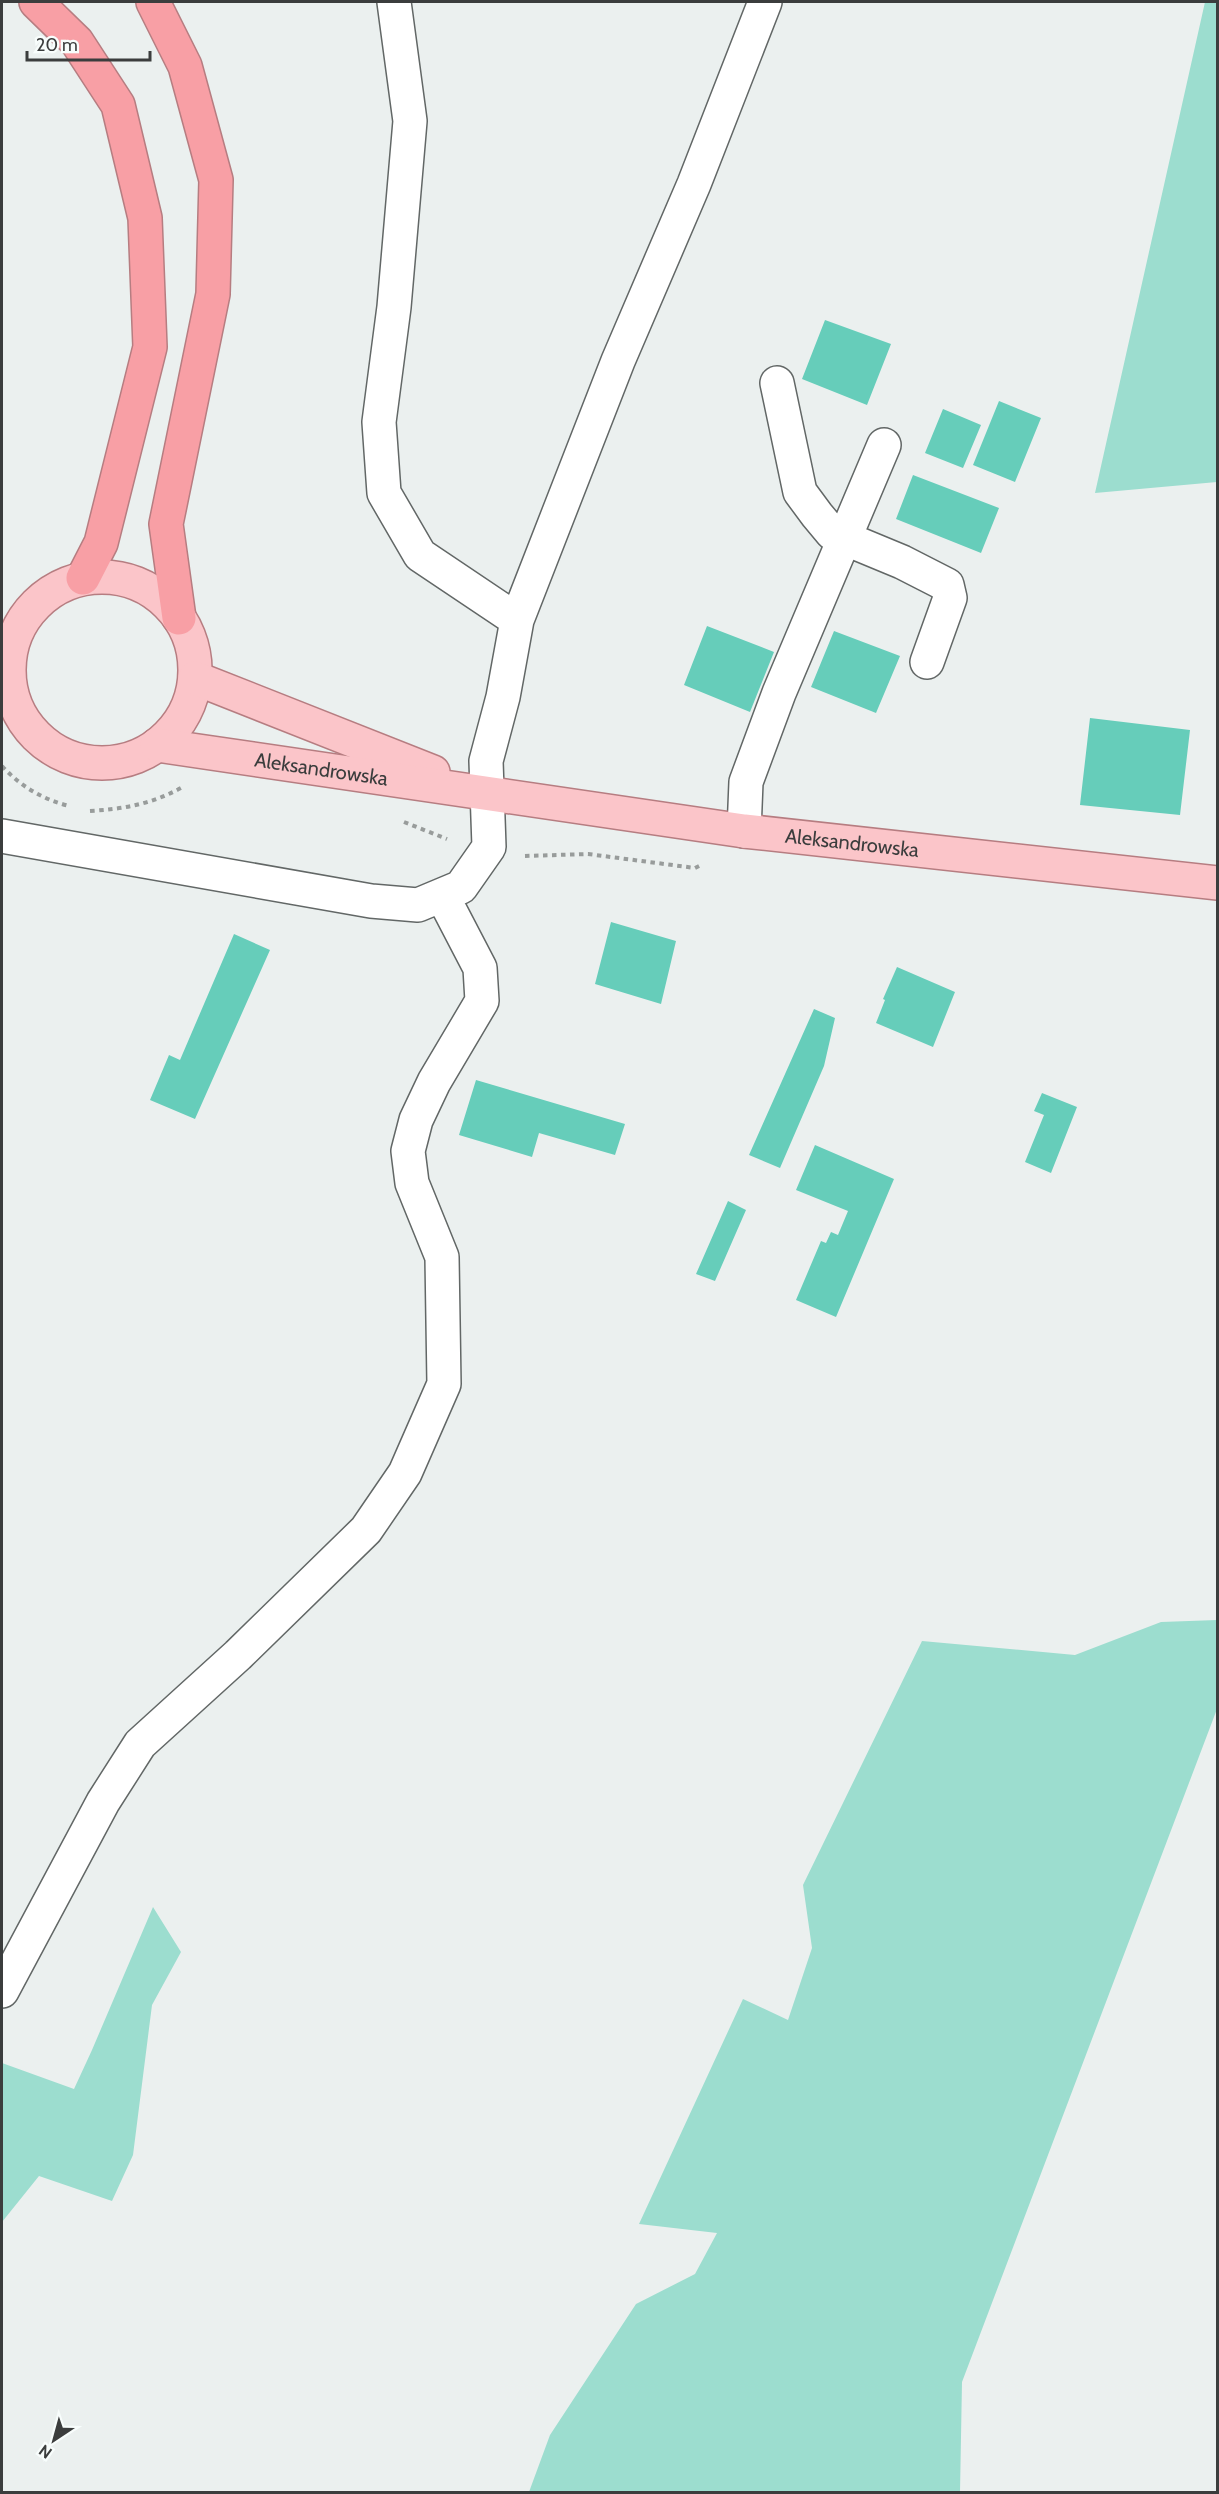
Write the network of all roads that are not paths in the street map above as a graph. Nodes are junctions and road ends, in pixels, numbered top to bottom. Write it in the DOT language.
graph roads {
  1 [pos="36,2"];
  2 [pos="153,2"];
  3 [pos="394,2"];
  4 [pos="765,2"];
  5 [pos="777,383"];
  6 [pos="884,445"];
  7 [pos="844,538"];
  8 [pos="83,578"];
  9 [pos="178,618"];
  10 [pos="517,620"];
  11 [pos="8,634"];
  12 [pos="927,662"];
  13 [pos="195,678"];
  14 [pos="6,690"];
  15 [pos="157,746"];
  16 [pos="487,792"];
  17 [pos="744,831"];
  18 [pos="2,836"];
  19 [pos="1218,883"];
  20 [pos="441,895"];
  21 [pos="2,1991"];
  1 -- 8 [label="highway"];
  2 -- 9 [label="highway"];
  3 -- 10 [label="street"];
  4 -- 10 [label="street"];
  5 -- 7 [label="street"];
  6 -- 7 [label="street"];
  7 -- 12 [label="street"];
  7 -- 17 [label="street"];
  8 -- 9 [label="main road"];
  8 -- 11 [label="main road"];
  9 -- 13 [label="main road"];
  10 -- 16 [label="street"];
  11 -- 14 [label="main road"];
  13 -- 15 [label="main road"];
  13 -- 16 [label="main road, Aleksandrowska"];
  14 -- 15 [label="main road"];
  15 -- 16 [label="main road, Aleksandrowska"];
  16 -- 17 [label="main road, Aleksandrowska"];
  16 -- 20 [label="street"];
  17 -- 19 [label="main road, Aleksandrowska"];
  18 -- 20 [label="street"];
  20 -- 21 [label="street"];
}
